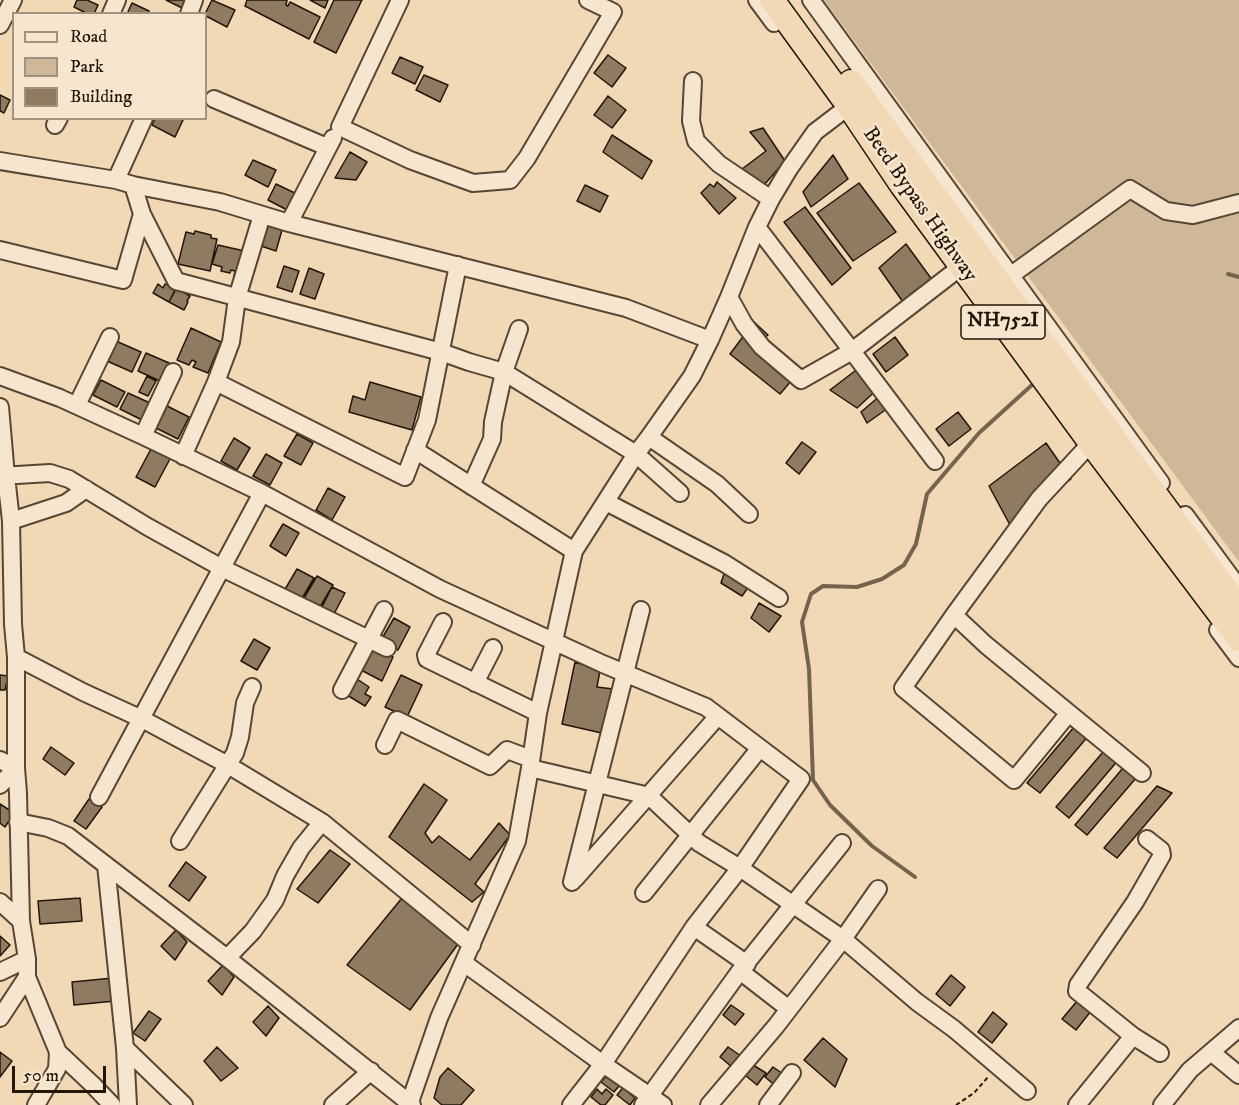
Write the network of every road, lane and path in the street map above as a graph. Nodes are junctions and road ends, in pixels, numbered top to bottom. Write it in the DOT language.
graph roads {
  1 [pos="13,0"];
  2 [pos="588,0"];
  3 [pos="757,0"];
  4 [pos="772,0"];
  5 [pos="791,0"];
  6 [pos="811,0"];
  7 [pos="397,1"];
  8 [pos="5,23"];
  9 [pos="693,81"];
  10 [pos="214,99"];
  11 [pos="856,100"];
  12 [pos="143,120"];
  13 [pos="340,127"];
  14 [pos="327,147"];
  15 [pos="0,161"];
  16 [pos="116,180"];
  17 [pos="133,185"];
  18 [pos="771,199"];
  19 [pos="1239,203"];
  20 [pos="142,214"];
  21 [pos="262,215"];
  22 [pos="289,223"];
  23 [pos="757,227"];
  24 [pos="0,250"];
  25 [pos="458,265"];
  26 [pos="958,269"];
  27 [pos="1005,279"];
  28 [pos="729,297"];
  29 [pos="237,298"];
  30 [pos="519,328"];
  31 [pos="110,337"];
  32 [pos="710,340"];
  33 [pos="852,351"];
  34 [pos="441,352"];
  35 [pos="173,372"];
  36 [pos="504,372"];
  37 [pos="0,376"];
  38 [pos="216,382"];
  39 [pos="77,405"];
  40 [pos="0,407"];
  41 [pos="143,436"];
  42 [pos="649,437"];
  43 [pos="1088,446"];
  44 [pos="415,450"];
  45 [pos="636,454"];
  46 [pos="183,456"];
  47 [pos="935,461"];
  48 [pos="3,476"];
  49 [pos="471,486"];
  50 [pos="86,489"];
  51 [pos="262,493"];
  52 [pos="680,493"];
  53 [pos="606,502"];
  54 [pos="749,514"];
  55 [pos="11,521"];
  56 [pos="6,548"];
  57 [pos="574,551"];
  58 [pos="1188,554"];
  59 [pos="222,568"];
  60 [pos="1239,588"];
  61 [pos="779,598"];
  62 [pos="1239,608"];
  63 [pos="384,610"];
  64 [pos="641,610"];
  65 [pos="954,615"];
  66 [pos="443,622"];
  67 [pos="6,623"];
  68 [pos="369,639"];
  69 [pos="1239,639"];
  70 [pos="553,642"];
  71 [pos="387,648"];
  72 [pos="493,648"];
  73 [pos="16,657"];
  74 [pos="1239,658"];
  75 [pos="625,673"];
  76 [pos="475,682"];
  77 [pos="252,687"];
  78 [pos="342,690"];
  79 [pos="538,713"];
  80 [pos="1069,713"];
  81 [pos="718,716"];
  82 [pos="142,719"];
  83 [pos="385,745"];
  84 [pos="760,748"];
  85 [pos="0,760"];
  86 [pos="531,764"];
  87 [pos="228,765"];
  88 [pos="16,768"];
  89 [pos="1142,773"];
  90 [pos="0,785"];
  91 [pos="598,785"];
  92 [pos="648,796"];
  93 [pos="99,797"];
  94 [pos="18,822"];
  95 [pos="322,822"];
  96 [pos="690,835"];
  97 [pos="1148,839"];
  98 [pos="180,841"];
  99 [pos="842,843"];
  100 [pos="106,866"];
  101 [pos="740,868"];
  102 [pos="878,889"];
  103 [pos="644,893"];
  104 [pos="0,902"];
  105 [pos="794,905"];
  106 [pos="21,921"];
  107 [pos="694,927"];
  108 [pos="843,939"];
  109 [pos="472,945"];
  110 [pos="227,958"];
  111 [pos="27,959"];
  112 [pos="464,963"];
  113 [pos="743,968"];
  114 [pos="0,972"];
  115 [pos="27,977"];
  116 [pos="789,1009"];
  117 [pos="0,1018"];
  118 [pos="1239,1028"];
  119 [pos="1133,1036"];
  120 [pos="125,1048"];
  121 [pos="58,1052"];
  122 [pos="1211,1052"];
  123 [pos="1160,1053"];
  124 [pos="603,1064"];
  125 [pos="995,1064"];
  126 [pos="370,1071"];
  127 [pos="792,1073"];
  128 [pos="1239,1075"];
  129 [pos="1027,1091"];
  130 [pos="181,1101"];
  131 [pos="652,1102"];
  132 [pos="410,1104"];
  133 [pos="36,1105"];
  134 [pos="112,1105"];
  135 [pos="128,1105"];
  136 [pos="161,1105"];
  137 [pos="333,1105"];
  138 [pos="572,1105"];
  139 [pos="709,1105"];
  140 [pos="768,1105"];
  141 [pos="956,1105"];
  142 [pos="1077,1105"];
  143 [pos="1162,1105"];
  1 -- 8 [label="street"];
  2 -- 13 [label="street"];
  3 -- 11 [label="street"];
  4 -- 11 [label="highway, Beed Bypass Highway / NH752I"];
  5 -- 11 [label="highway, Beed Bypass Highway / NH752I"];
  6 -- 11 [label="street"];
  7 -- 13 [label="street"];
  9 -- 18 [label="street"];
  10 -- 14 [label="street"];
  11 -- 18 [label="street"];
  11 -- 26 [label="highway, Beed Bypass Highway / NH752I"];
  11 -- 27 [label="highway, Beed Bypass Highway / NH752I"];
  12 -- 16 [label="street"];
  13 -- 14 [label="street"];
  14 -- 22 [label="street"];
  15 -- 16 [label="street"];
  16 -- 17 [label="street"];
  17 -- 20 [label="street"];
  17 -- 21 [label="street"];
  18 -- 23 [label="street"];
  19 -- 27 [label="street"];
  20 -- 24 [label="street"];
  20 -- 29 [label="street"];
  21 -- 22 [label="street"];
  21 -- 29 [label="street"];
  22 -- 25 [label="street"];
  23 -- 28 [label="street"];
  23 -- 33 [label="street"];
  25 -- 32 [label="street"];
  25 -- 34 [label="street"];
  26 -- 33 [label="street"];
  26 -- 43 [label="highway, Beed Bypass Highway / NH752I"];
  27 -- 58 [label="highway, Beed Bypass Highway / NH752I"];
  28 -- 32 [label="street"];
  28 -- 33 [label="street"];
  29 -- 34 [label="street"];
  29 -- 38 [label="street"];
  30 -- 36 [label="street"];
  31 -- 39 [label="street"];
  32 -- 42 [label="street"];
  33 -- 47 [label="street"];
  34 -- 36 [label="street"];
  34 -- 44 [label="street"];
  35 -- 41 [label="street"];
  36 -- 45 [label="street"];
  36 -- 49 [label="street"];
  37 -- 39 [label="street"];
  38 -- 44 [label="street"];
  38 -- 46 [label="street"];
  39 -- 41 [label="street"];
  40 -- 48 [label="street"];
  41 -- 46 [label="street"];
  42 -- 45 [label="street"];
  42 -- 54 [label="street"];
  43 -- 58 [label="highway, Beed Bypass Highway / NH752I"];
  43 -- 65 [label="street"];
  44 -- 49 [label="street"];
  45 -- 52 [label="street"];
  45 -- 53 [label="street"];
  46 -- 51 [label="street"];
  48 -- 50 [label="street"];
  48 -- 55 [label="street"];
  49 -- 57 [label="street"];
  50 -- 55 [label="street"];
  50 -- 59 [label="street"];
  51 -- 59 [label="street"];
  51 -- 70 [label="street"];
  53 -- 57 [label="street"];
  53 -- 61 [label="street"];
  55 -- 56 [label="street"];
  56 -- 67 [label="street"];
  57 -- 70 [label="street"];
  58 -- 60 [label="street"];
  58 -- 62 [label="highway, Beed Bypass Highway / NH752I"];
  58 -- 69 [label="highway, Beed Bypass Highway / NH752I"];
  58 -- 74 [label="street"];
  59 -- 68 [label="street"];
  59 -- 82 [label="street"];
  63 -- 68 [label="street"];
  64 -- 75 [label="street"];
  65 -- 80 [label="street"];
  65 -- 80 [label="street"];
  66 -- 76 [label="street"];
  67 -- 73 [label="street"];
  68 -- 71 [label="street"];
  68 -- 78 [label="street"];
  70 -- 75 [label="street"];
  70 -- 79 [label="street"];
  72 -- 76 [label="street"];
  73 -- 82 [label="street"];
  73 -- 88 [label="street"];
  75 -- 81 [label="street"];
  75 -- 91 [label="street"];
  76 -- 79 [label="street"];
  77 -- 87 [label="street"];
  79 -- 86 [label="street"];
  80 -- 89 [label="street"];
  81 -- 84 [label="street"];
  81 -- 92 [label="street"];
  82 -- 87 [label="street"];
  82 -- 93 [label="street"];
  83 -- 86 [label="street"];
  84 -- 96 [label="street"];
  84 -- 101 [label="street"];
  85 -- 88 [label="street"];
  86 -- 91 [label="street"];
  86 -- 109 [label="street"];
  87 -- 95 [label="street"];
  87 -- 98 [label="street"];
  88 -- 90 [label="street"];
  88 -- 94 [label="street"];
  91 -- 92 [label="street"];
  91 -- 92 [label="street"];
  92 -- 96 [label="street"];
  94 -- 100 [label="street"];
  94 -- 106 [label="street"];
  95 -- 109 [label="street"];
  95 -- 110 [label="street"];
  96 -- 101 [label="street"];
  96 -- 103 [label="street"];
  97 -- 119 [label="street"];
  99 -- 105 [label="street"];
  100 -- 110 [label="street"];
  100 -- 120 [label="street"];
  101 -- 105 [label="street"];
  101 -- 107 [label="street"];
  102 -- 108 [label="street"];
  104 -- 106 [label="street"];
  105 -- 108 [label="street"];
  105 -- 113 [label="street"];
  106 -- 111 [label="street"];
  107 -- 113 [label="street"];
  107 -- 124 [label="street"];
  108 -- 116 [label="street"];
  108 -- 125 [label="street"];
  109 -- 112 [label="street"];
  110 -- 126 [label="street"];
  111 -- 114 [label="street"];
  111 -- 115 [label="street"];
  112 -- 124 [label="street"];
  112 -- 132 [label="street"];
  113 -- 116 [label="street"];
  113 -- 131 [label="street"];
  115 -- 117 [label="street"];
  115 -- 121 [label="street"];
  116 -- 139 [label="street"];
  118 -- 122 [label="street"];
  119 -- 123 [label="street"];
  119 -- 142 [label="street"];
  120 -- 130 [label="street"];
  120 -- 135 [label="street"];
  121 -- 133 [label="street"];
  121 -- 134 [label="street"];
  122 -- 128 [label="street"];
  122 -- 143 [label="street"];
  124 -- 131 [label="street"];
  124 -- 138 [label="street"];
  125 -- 129 [label="street"];
  125 -- 141 [label="path"];
  126 -- 132 [label="street"];
  126 -- 137 [label="street"];
  127 -- 140 [label="street"];
  130 -- 136 [label="street"];
}
